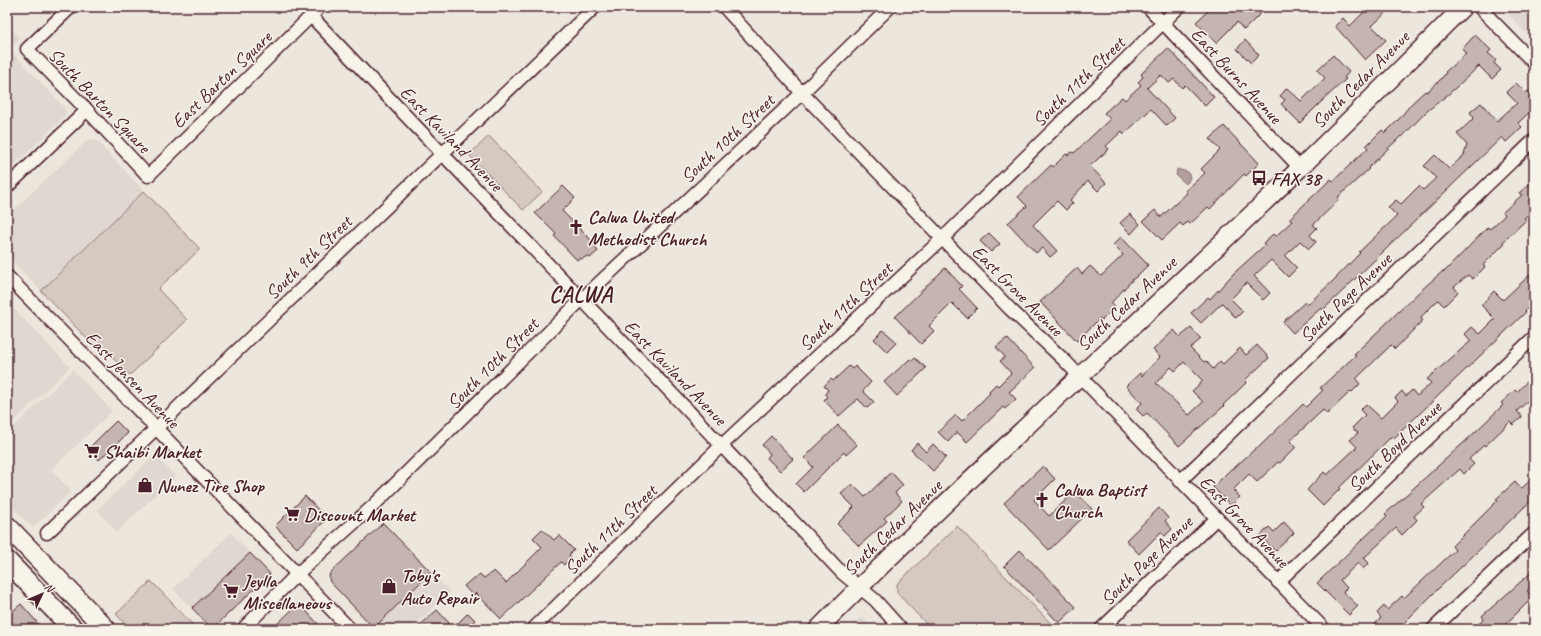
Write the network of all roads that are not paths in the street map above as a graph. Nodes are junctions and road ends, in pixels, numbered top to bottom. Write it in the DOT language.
graph roads {
  1 [pos="71,7"];
  2 [pos="320,7"];
  3 [pos="595,7"];
  4 [pos="724,7"];
  5 [pos="890,7"];
  6 [pos="1148,7"];
  7 [pos="1179,7"];
  8 [pos="1463,7"];
  9 [pos="1479,7"];
  10 [pos="311,16"];
  11 [pos="1163,23"];
  12 [pos="1534,63"];
  13 [pos="802,93"];
  14 [pos="87,110"];
  15 [pos="1534,140"];
  16 [pos="441,154"];
  17 [pos="1300,168"];
  18 [pos="148,176"];
  19 [pos="7,187"];
  20 [pos="942,239"];
  21 [pos="7,276"];
  22 [pos="582,299"];
  23 [pos="1534,337"];
  24 [pos="1079,376"];
  25 [pos="156,428"];
  26 [pos="722,445"];
  27 [pos="1180,481"];
  28 [pos="1217,518"];
  29 [pos="7,526"];
  30 [pos="47,533"];
  31 [pos="1534,533"];
  32 [pos="7,560"];
  33 [pos="297,574"];
  34 [pos="1278,582"];
  35 [pos="860,587"];
  36 [pos="73,629"];
  37 [pos="106,629"];
  38 [pos="243,629"];
  39 [pos="350,629"];
  40 [pos="533,629"];
  41 [pos="818,629"];
  42 [pos="901,629"];
  43 [pos="1101,629"];
  44 [pos="1324,629"];
  45 [pos="1433,629"];
  1 -- 14 [label="street, South Barton Square"];
  2 -- 10 [label="street, East Barton Square"];
  3 -- 16 [label="street, South 9th Street"];
  4 -- 13 [label="street, East Grove Avenue"];
  5 -- 13 [label="street, South 10th Street"];
  6 -- 11 [label="street, East Burns Avenue"];
  7 -- 11 [label="street, South 11th Street"];
  8 -- 17 [label="main road, South Cedar Avenue"];
  9 -- 12 [label="street"];
  10 -- 16 [label="street, East Kaviland Avenue"];
  10 -- 18 [label="street, East Barton Square"];
  11 -- 17 [label="street, East Burns Avenue"];
  11 -- 20 [label="street, South 11th Street"];
  13 -- 20 [label="street, East Grove Avenue"];
  13 -- 22 [label="street, South 10th Street"];
  14 -- 18 [label="street, South Barton Square"];
  14 -- 19 [label="street"];
  15 -- 27 [label="street, South Page Avenue"];
  16 -- 22 [label="street, East Kaviland Avenue"];
  16 -- 25 [label="street, South 9th Street"];
  17 -- 24 [label="main road, South Cedar Avenue"];
  20 -- 24 [label="street, East Grove Avenue"];
  20 -- 26 [label="street, South 11th Street"];
  21 -- 25 [label="street, East Jensen Avenue"];
  22 -- 26 [label="street, East Kaviland Avenue"];
  22 -- 33 [label="street, South 10th Street"];
  23 -- 34 [label="street, South Boyd Avenue"];
  24 -- 27 [label="street, East Grove Avenue"];
  24 -- 35 [label="main road, South Cedar Avenue"];
  25 -- 30 [label="street, South 9th Street"];
  25 -- 33 [label="street, East Jensen Avenue"];
  26 -- 35 [label="street, East Kaviland Avenue"];
  26 -- 40 [label="street, South 11th Street"];
  27 -- 28 [label="street, East Grove Avenue"];
  28 -- 34 [label="street, East Grove Avenue"];
  28 -- 43 [label="street, South Page Avenue"];
  29 -- 37 [label="main road"];
  31 -- 45 [label="street"];
  32 -- 36 [label="main road"];
  33 -- 38 [label="street, South 10th Street"];
  33 -- 39 [label="street, East Jensen Avenue"];
  34 -- 44 [label="street, East Grove Avenue"];
  35 -- 41 [label="main road, South Cedar Avenue"];
  35 -- 42 [label="street, East Kaviland Avenue"];
}
